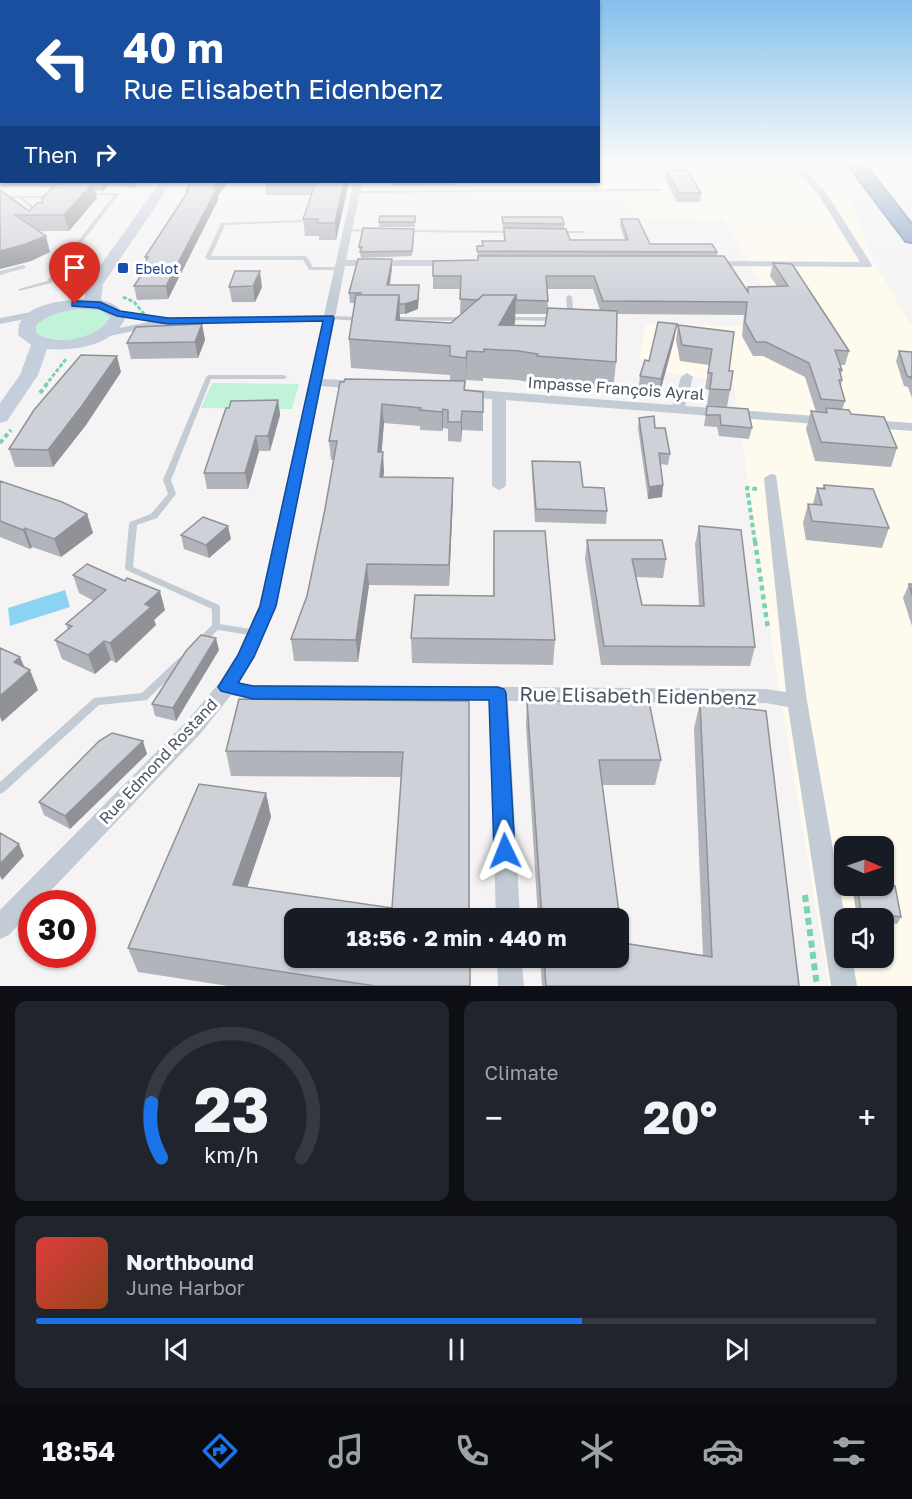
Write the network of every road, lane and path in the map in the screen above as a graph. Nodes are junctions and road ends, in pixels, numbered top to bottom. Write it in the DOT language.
graph roads {
  1 [pos="34,209"];
  2 [pos="105,209"];
  3 [pos="147,209"];
  4 [pos="352,209"];
  5 [pos="832,209"];
  6 [pos="889,209"];
  7 [pos="891,209"];
  8 [pos="43,216"];
  9 [pos="899,219"];
  10 [pos="300,221"];
  11 [pos="348,231"];
  12 [pos="371,231"];
  13 [pos="395,231"];
  14 [pos="513,232"];
  15 [pos="548,232"];
  16 [pos="584,232"];
  17 [pos="912,237"];
  18 [pos="460,263"];
  19 [pos="699,264"];
  20 [pos="340,266"];
  21 [pos="22,267"];
  22 [pos="0,273"];
  23 [pos="95,284"];
  24 [pos="21,290"];
  25 [pos="117,295"];
  26 [pos="569,297"];
  27 [pos="93,304"];
  28 [pos="63,306"];
  29 [pos="117,313"];
  30 [pos="42,314"];
  31 [pos="142,318"];
  32 [pos="329,318"];
  33 [pos="369,319"];
  34 [pos="380,319"];
  35 [pos="473,319"];
  36 [pos="496,319"];
  37 [pos="168,321"];
  38 [pos="0,323"];
  39 [pos="104,334"];
  40 [pos="33,339"];
  41 [pos="67,344"];
  42 [pos="29,375"];
  43 [pos="284,377"];
  44 [pos="687,377"];
  45 [pos="317,382"];
  46 [pos="375,386"];
  47 [pos="454,392"];
  48 [pos="499,396"];
  49 [pos="678,409"];
  50 [pos="0,417"];
  51 [pos="912,427"];
  52 [pos="771,478"];
  53 [pos="499,486"];
  54 [pos="216,626"];
  55 [pos="256,633"];
  56 [pos="227,687"];
  57 [pos="498,693"];
  58 [pos="798,701"];
  59 [pos="0,789"];
  60 [pos="508,908"];
  61 [pos="0,927"];
  62 [pos="510,968"];
  63 [pos="511,986"];
  64 [pos="844,986"];
  1 -- 8 [label="lane"];
  2 -- 24 [label="lane"];
  3 -- 23 [label="main road"];
  4 -- 11 [label="street, Rue Edmond Rostand"];
  5 -- 19 [label="street"];
  6 -- 9 [label="highway"];
  7 -- 9 [label="highway"];
  9 -- 17 [label="highway"];
  10 -- 20 [label="lane"];
  11 -- 12 [label="lane"];
  11 -- 20 [label="street, Rue Edmond Rostand"];
  13 -- 14 [label="lane"];
  15 -- 16 [label="lane"];
  18 -- 20 [label="street"];
  20 -- 32 [label="street, Rue Edmond Rostand"];
  21 -- 22 [label="lane"];
  23 -- 27 [label="main road"];
  23 -- 28 [label="main road"];
  25 -- 31 [label="path"];
  26 -- 36 [label="lane"];
  27 -- 28 [label="main road"];
  27 -- 29 [label="main road"];
  28 -- 30 [label="main road"];
  29 -- 31 [label="street"];
  29 -- 39 [label="main road"];
  30 -- 38 [label="street"];
  30 -- 40 [label="main road"];
  31 -- 37 [label="street"];
  32 -- 33 [label="lane"];
  32 -- 37 [label="street"];
  32 -- 45 [label="street, Rue Edmond Rostand"];
  34 -- 35 [label="lane"];
  37 -- 39 [label="street"];
  38 -- 40 [label="street"];
  39 -- 41 [label="main road"];
  40 -- 41 [label="main road"];
  40 -- 42 [label="main road"];
  41 -- 42 [label="main road"];
  42 -- 50 [label="main road"];
  43 -- 54 [label="lane"];
  44 -- 49 [label="street"];
  45 -- 46 [label="street"];
  45 -- 55 [label="street, Rue Edmond Rostand"];
  47 -- 48 [label="street, Impasse François Ayral"];
  48 -- 49 [label="street, Impasse François Ayral"];
  48 -- 53 [label="street"];
  49 -- 51 [label="street, Impasse François Ayral"];
  52 -- 58 [label="street"];
  54 -- 55 [label="lane"];
  54 -- 59 [label="lane"];
  55 -- 56 [label="street, Rue Edmond Rostand"];
  56 -- 57 [label="street, Rue Elisabeth Eidenbenz"];
  56 -- 61 [label="street, Rue Edmond Rostand"];
  57 -- 58 [label="street, Rue Elisabeth Eidenbenz"];
  57 -- 60 [label="street"];
  58 -- 64 [label="street"];
  62 -- 63 [label="street"];
}
